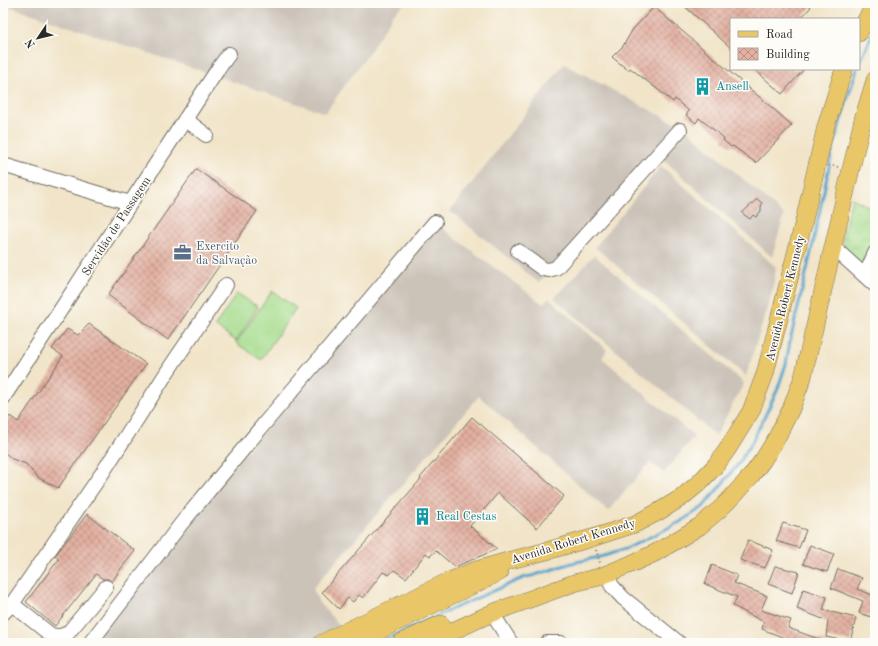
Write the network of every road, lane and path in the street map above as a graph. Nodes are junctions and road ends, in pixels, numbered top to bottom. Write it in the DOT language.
graph roads {
  1 [pos="875,5"];
  2 [pos="860,31"];
  3 [pos="229,54"];
  4 [pos="844,70"];
  5 [pos="875,80"];
  6 [pos="185,119"];
  7 [pos="680,130"];
  8 [pos="206,135"];
  9 [pos="3,165"];
  10 [pos="130,203"];
  11 [pos="436,222"];
  12 [pos="833,247"];
  13 [pos="518,251"];
  14 [pos="875,253"];
  15 [pos="870,281"];
  16 [pos="226,285"];
  17 [pos="3,398"];
  18 [pos="543,552"];
  19 [pos="596,552"];
  20 [pos="605,567"];
  21 [pos="574,583"];
  22 [pos="106,587"];
  23 [pos="8,608"];
  24 [pos="492,612"];
  25 [pos="90,643"];
  26 [pos="322,643"];
  27 [pos="354,643"];
  28 [pos="400,643"];
  29 [pos="428,643"];
  30 [pos="510,643"];
  31 [pos="547,643"];
  32 [pos="561,643"];
  33 [pos="679,643"];
  1 -- 2 [label="main road"];
  3 -- 6 [label="street, Servidão de Passagem"];
  4 -- 18 [label="main road, Avenida Robert Kennedy"];
  5 -- 12 [label="main road"];
  6 -- 8 [label="street"];
  6 -- 10 [label="street, Servidão de Passagem"];
  7 -- 13 [label="street"];
  9 -- 10 [label="street"];
  10 -- 17 [label="street, Servidão de Passagem"];
  11 -- 25 [label="street"];
  12 -- 15 [label="street"];
  12 -- 20 [label="main road"];
  14 -- 15 [label="street"];
  16 -- 23 [label="street"];
  18 -- 26 [label="main road, Avenida Robert Kennedy"];
  18 -- 27 [label="main road"];
  19 -- 20 [label="path"];
  20 -- 21 [label="main road"];
  20 -- 33 [label="street"];
  21 -- 24 [label="main road"];
  21 -- 28 [label="main road"];
  22 -- 23 [label="street"];
  24 -- 29 [label="main road"];
  24 -- 30 [label="street"];
  31 -- 32 [label="street"];
}
